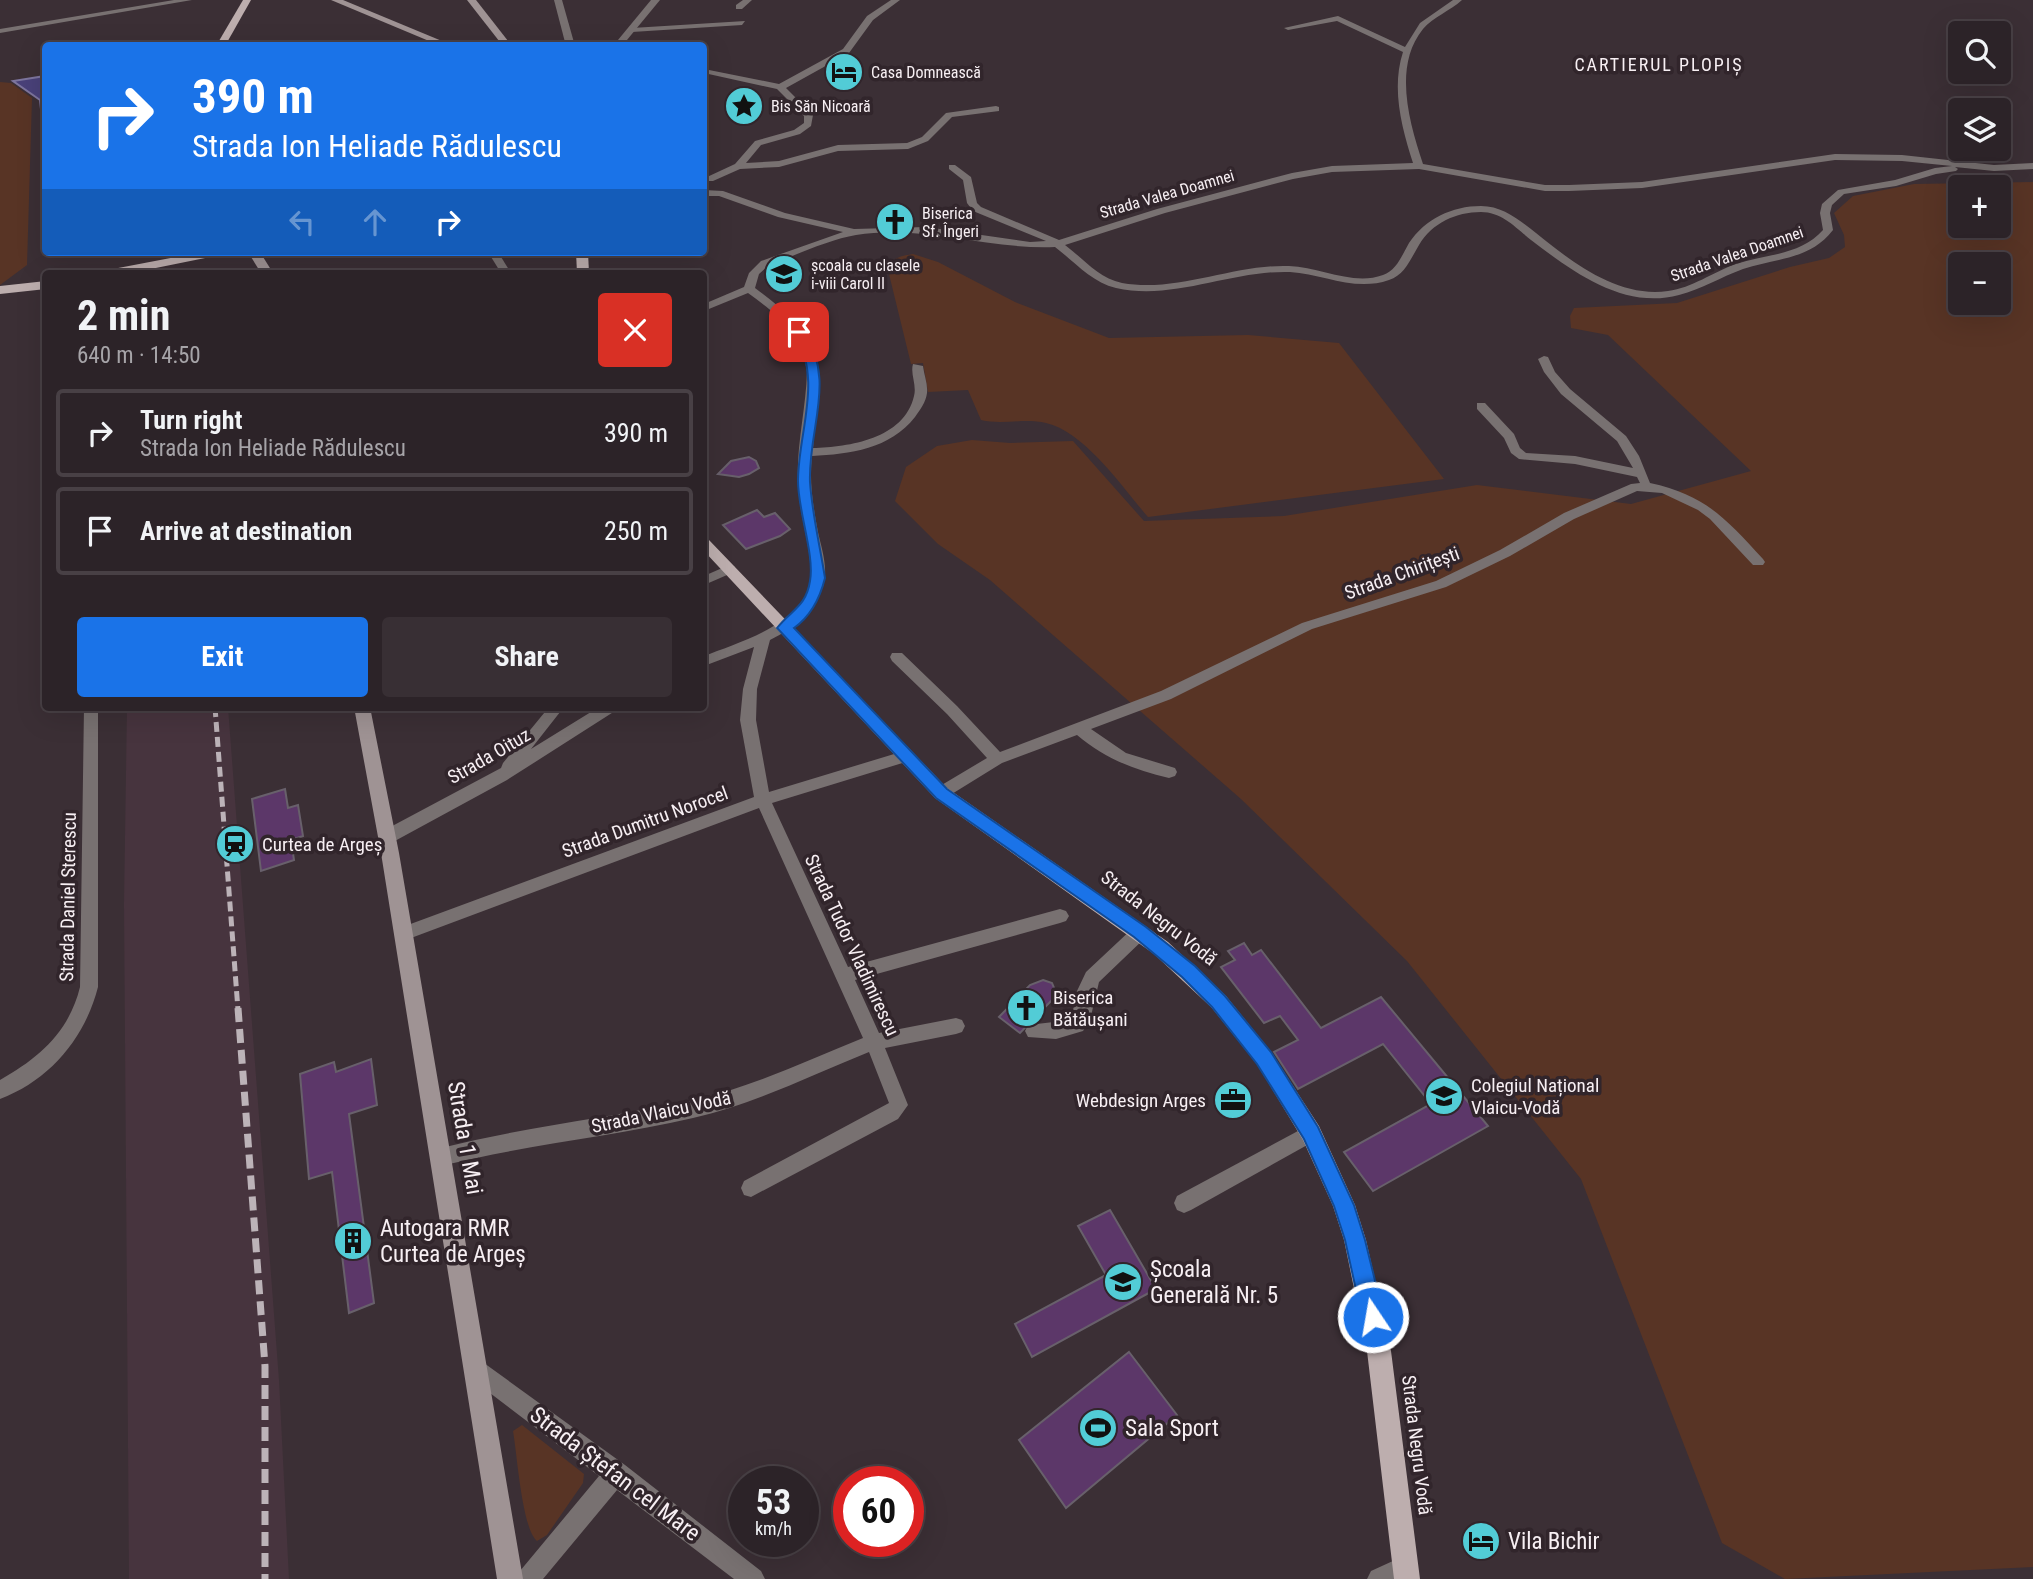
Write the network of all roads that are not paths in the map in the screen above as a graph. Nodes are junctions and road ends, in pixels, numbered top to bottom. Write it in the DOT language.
graph roads {
  1 [pos="188,0"];
  2 [pos="247,0"];
  3 [pos="335,0"];
  4 [pos="471,0"];
  5 [pos="558,0"];
  6 [pos="656,0"];
  7 [pos="748,0"];
  8 [pos="896,0"];
  9 [pos="1458,0"];
  10 [pos="739,7"];
  11 [pos="742,23"];
  12 [pos="1288,28"];
  13 [pos="0,30"];
  14 [pos="632,30"];
  15 [pos="222,42"];
  16 [pos="440,42"];
  17 [pos="505,42"];
  18 [pos="570,42"];
  19 [pos="621,42"];
  20 [pos="1409,52"];
  21 [pos="707,72"];
  22 [pos="780,87"];
  23 [pos="996,108"];
  24 [pos="738,166"];
  25 [pos="1419,166"];
  26 [pos="2033,166"];
  27 [pos="952,167"];
  28 [pos="1994,168"];
  29 [pos="710,179"];
  30 [pos="707,193"];
  31 [pos="854,232"];
  32 [pos="1058,244"];
  33 [pos="191,256"];
  34 [pos="127,270"];
  35 [pos="42,286"];
  36 [pos="0,289"];
  37 [pos="749,289"];
  38 [pos="707,307"];
  39 [pos="1544,359"];
  40 [pos="917,366"];
  41 [pos="1481,406"];
  42 [pos="807,452"];
  43 [pos="1645,480"];
  44 [pos="707,546"];
  45 [pos="1758,562"];
  46 [pos="729,569"];
  47 [pos="707,580"];
  48 [pos="785,628"];
  49 [pos="764,637"];
  50 [pos="897,657"];
  51 [pos="707,660"];
  52 [pos="91,711"];
  53 [pos="363,711"];
  54 [pos="553,711"];
  55 [pos="604,711"];
  56 [pos="1079,728"];
  57 [pos="528,739"];
  58 [pos="547,747"];
  59 [pos="904,757"];
  60 [pos="997,759"];
  61 [pos="1170,772"];
  62 [pos="501,776"];
  63 [pos="941,793"];
  64 [pos="763,800"];
  65 [pos="387,837"];
  66 [pos="1060,916"];
  67 [pos="1140,932"];
  68 [pos="404,934"];
  69 [pos="844,976"];
  70 [pos="956,1026"];
  71 [pos="1034,1031"];
  72 [pos="874,1042"];
  73 [pos="0,1090"];
  74 [pos="1311,1133"];
  75 [pos="441,1157"];
  76 [pos="751,1188"];
  77 [pos="1184,1203"];
  78 [pos="477,1369"];
  79 [pos="617,1473"];
  80 [pos="1407,1573"];
  81 [pos="510,1579"];
  82 [pos="528,1579"];
  83 [pos="753,1579"];
  84 [pos="1379,1579"];
  1 -- 13 [label="street"];
  2 -- 15 [label="main road"];
  3 -- 16 [label="main road"];
  4 -- 17 [label="main road"];
  5 -- 18 [label="street"];
  6 -- 14 [label="street"];
  7 -- 10 [label="street"];
  8 -- 22 [label="street"];
  9 -- 20 [label="street"];
  11 -- 14 [label="street"];
  12 -- 20 [label="street"];
  14 -- 19 [label="street"];
  20 -- 25 [label="street"];
  21 -- 22 [label="street"];
  22 -- 24 [label="street"];
  23 -- 24 [label="street"];
  24 -- 29 [label="street"];
  25 -- 28 [label="street, Strada Valea Doamnei"];
  25 -- 32 [label="street, Strada Valea Doamnei"];
  26 -- 28 [label="street, Strada Valea Doamnei"];
  27 -- 32 [label="street, Strada Valea Doamnei"];
  28 -- 32 [label="street, Strada Valea Doamnei"];
  30 -- 31 [label="street"];
  31 -- 32 [label="street"];
  31 -- 37 [label="street"];
  33 -- 34 [label="main road"];
  35 -- 36 [label="main road"];
  37 -- 38 [label="street"];
  37 -- 42 [label="street"];
  39 -- 43 [label="street"];
  40 -- 42 [label="street"];
  41 -- 43 [label="street"];
  42 -- 48 [label="street"];
  43 -- 45 [label="street"];
  43 -- 56 [label="street, Strada Chirițești"];
  44 -- 46 [label="main road, Strada Negru Vodă"];
  46 -- 47 [label="street"];
  46 -- 48 [label="main road, Strada Negru Vodă"];
  48 -- 49 [label="street"];
  48 -- 59 [label="main road, Strada Negru Vodă"];
  49 -- 51 [label="street"];
  49 -- 64 [label="street, Strada Tudor Vladimirescu"];
  50 -- 60 [label="street"];
  52 -- 73 [label="street, Strada Daniel Sterescu"];
  53 -- 65 [label="main road, Strada 1 Mai"];
  54 -- 57 [label="street"];
  55 -- 58 [label="street, Strada Oituz"];
  56 -- 60 [label="street, Strada Chirițești"];
  56 -- 61 [label="street"];
  57 -- 58 [label="street"];
  57 -- 62 [label="street"];
  58 -- 62 [label="street, Strada Oituz"];
  59 -- 63 [label="main road, Strada Negru Vodă"];
  59 -- 64 [label="street, Strada Dumitru Norocel"];
  60 -- 63 [label="street, Strada Chirițești"];
  62 -- 65 [label="street, Strada Oituz"];
  63 -- 67 [label="main road, Strada Negru Vodă"];
  64 -- 68 [label="street, Strada Dumitru Norocel"];
  64 -- 69 [label="street, Strada Tudor Vladimirescu"];
  65 -- 68 [label="main road, Strada 1 Mai"];
  66 -- 69 [label="street"];
  67 -- 71 [label="street"];
  67 -- 74 [label="main road, Strada Negru Vodă"];
  68 -- 75 [label="main road, Strada 1 Mai"];
  69 -- 72 [label="street, Strada Tudor Vladimirescu"];
  70 -- 72 [label="street, Strada Vlaicu Vodă"];
  72 -- 75 [label="street, Strada Vlaicu Vodă"];
  72 -- 76 [label="street, Strada Tudor Vladimirescu"];
  74 -- 77 [label="street"];
  74 -- 80 [label="main road, Strada Negru Vodă"];
  75 -- 78 [label="main road, Strada 1 Mai"];
  78 -- 79 [label="street, Strada Ștefan cel Mare"];
  78 -- 81 [label="main road, Strada 1 Mai"];
  79 -- 82 [label="street"];
  79 -- 83 [label="street, Strada Ștefan cel Mare"];
  80 -- 84 [label="street"];
}
